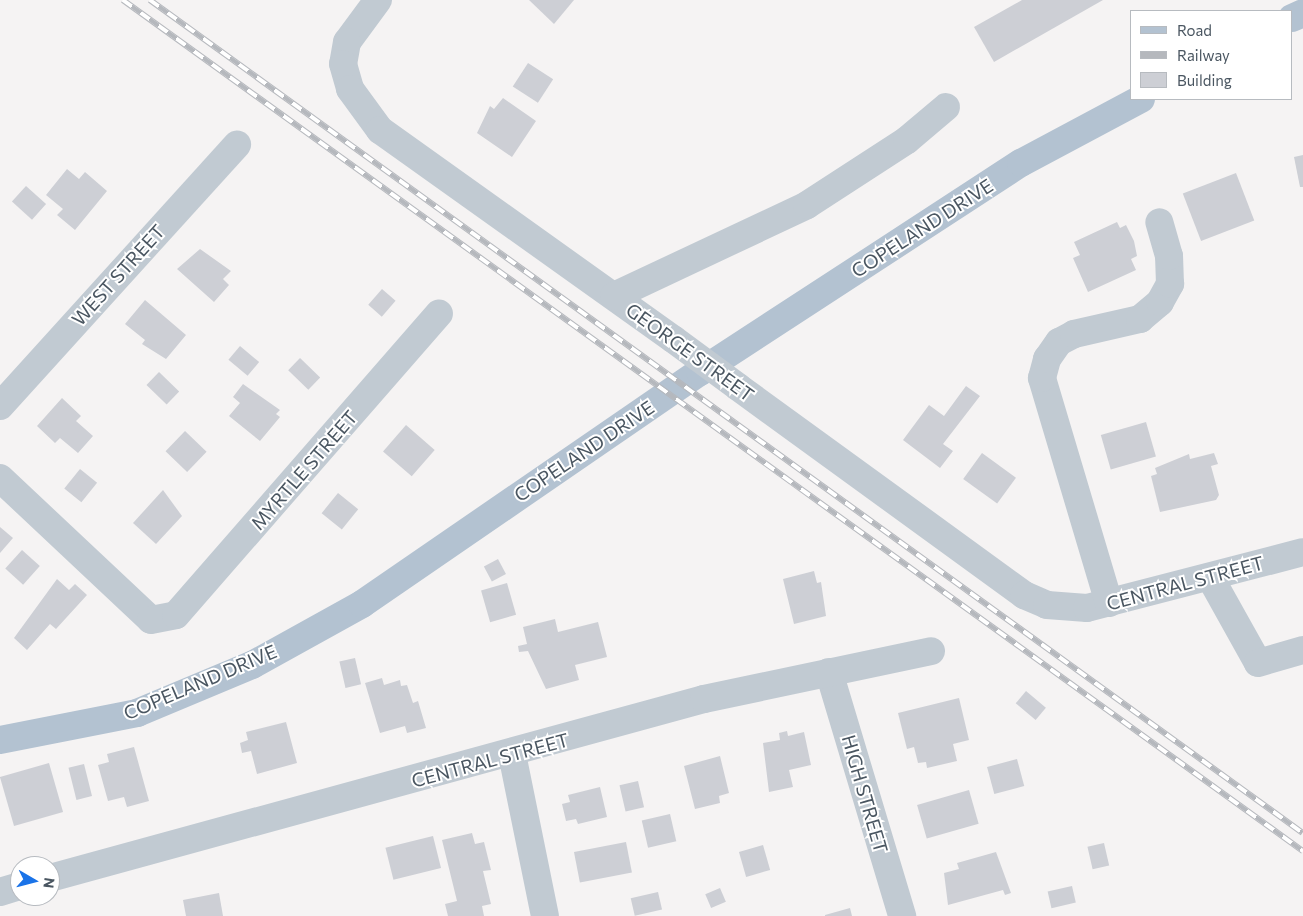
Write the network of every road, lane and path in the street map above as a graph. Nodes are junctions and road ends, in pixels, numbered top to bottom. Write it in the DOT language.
graph roads {
  1 [pos="378,0"];
  2 [pos="1139,100"];
  3 [pos="946,107"];
  4 [pos="237,145"];
  5 [pos="1158,222"];
  6 [pos="614,296"];
  7 [pos="438,314"];
  8 [pos="0,406"];
  9 [pos="0,478"];
  10 [pos="1303,552"];
  11 [pos="1210,577"];
  12 [pos="1109,602"];
  13 [pos="1066,609"];
  14 [pos="1303,650"];
  15 [pos="931,651"];
  16 [pos="830,672"];
  17 [pos="0,740"];
  18 [pos="512,754"];
  19 [pos="60,875"];
  20 [pos="546,916"];
  21 [pos="902,916"];
  1 -- 6 [label="street, GEORGE STREET"];
  2 -- 17 [label="main road, COPELAND DRIVE"];
  3 -- 6 [label="street"];
  4 -- 8 [label="street, WEST STREET"];
  5 -- 12 [label="street"];
  6 -- 13 [label="street, GEORGE STREET, bridge"];
  7 -- 9 [label="street, MYRTLE STREET"];
  10 -- 11 [label="street, CENTRAL STREET"];
  11 -- 12 [label="street, CENTRAL STREET"];
  11 -- 14 [label="street"];
  12 -- 13 [label="street, CENTRAL STREET"];
  15 -- 16 [label="street, CENTRAL STREET"];
  16 -- 18 [label="street, CENTRAL STREET"];
  16 -- 21 [label="street, HIGH STREET"];
  18 -- 19 [label="street, CENTRAL STREET"];
  18 -- 20 [label="street"];
}
